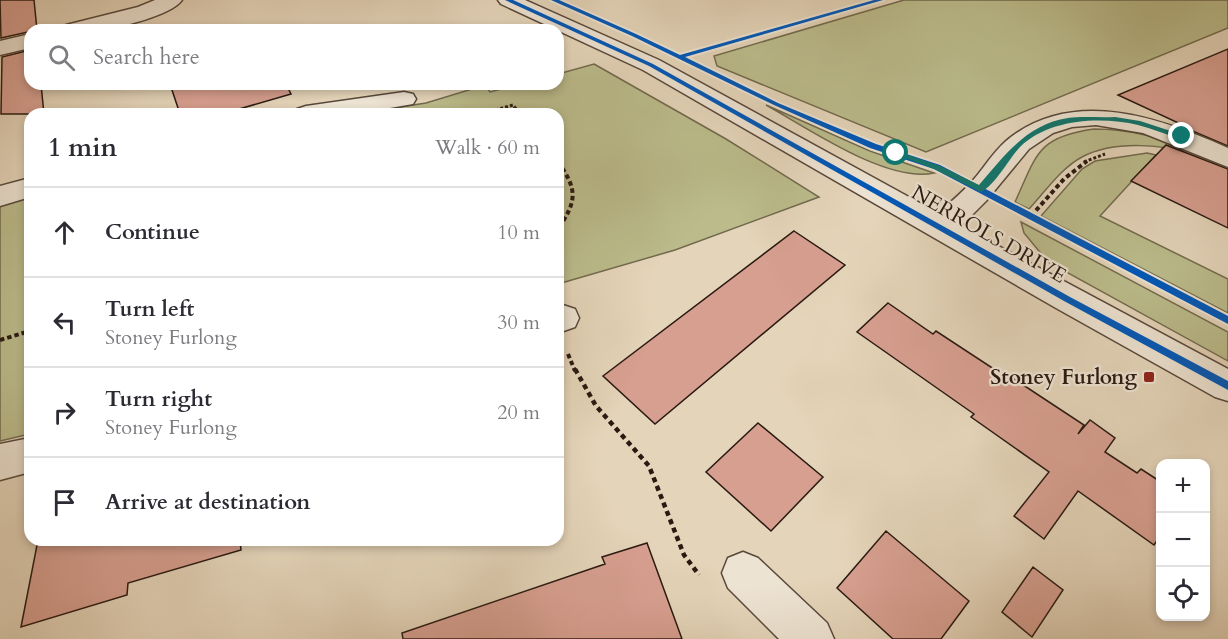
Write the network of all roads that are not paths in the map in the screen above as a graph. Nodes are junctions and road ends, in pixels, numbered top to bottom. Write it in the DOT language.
graph roads {
  1 [pos="172,0"];
  2 [pos="508,0"];
  3 [pos="98,24"];
  4 [pos="561,24"];
  5 [pos="564,25"];
  6 [pos="24,42"];
  7 [pos="0,48"];
  8 [pos="345,96"];
  9 [pos="404,99"];
  10 [pos="319,108"];
  11 [pos="1228,158"];
  12 [pos="24,190"];
  13 [pos="0,196"];
  14 [pos="941,227"];
  15 [pos="1228,386"];
  16 [pos="24,456"];
  17 [pos="0,462"];
  18 [pos="743,573"];
  19 [pos="812,639"];
  1 -- 3 [label="street"];
  2 -- 4 [label="street, NERROLS DRIVE"];
  5 -- 14 [label="street, NERROLS DRIVE"];
  6 -- 7 [label="street"];
  8 -- 9 [label="street"];
  8 -- 10 [label="street"];
  11 -- 14 [label="street"];
  12 -- 13 [label="street"];
  14 -- 15 [label="street, NERROLS DRIVE"];
  16 -- 17 [label="street"];
  18 -- 19 [label="street"];
}
